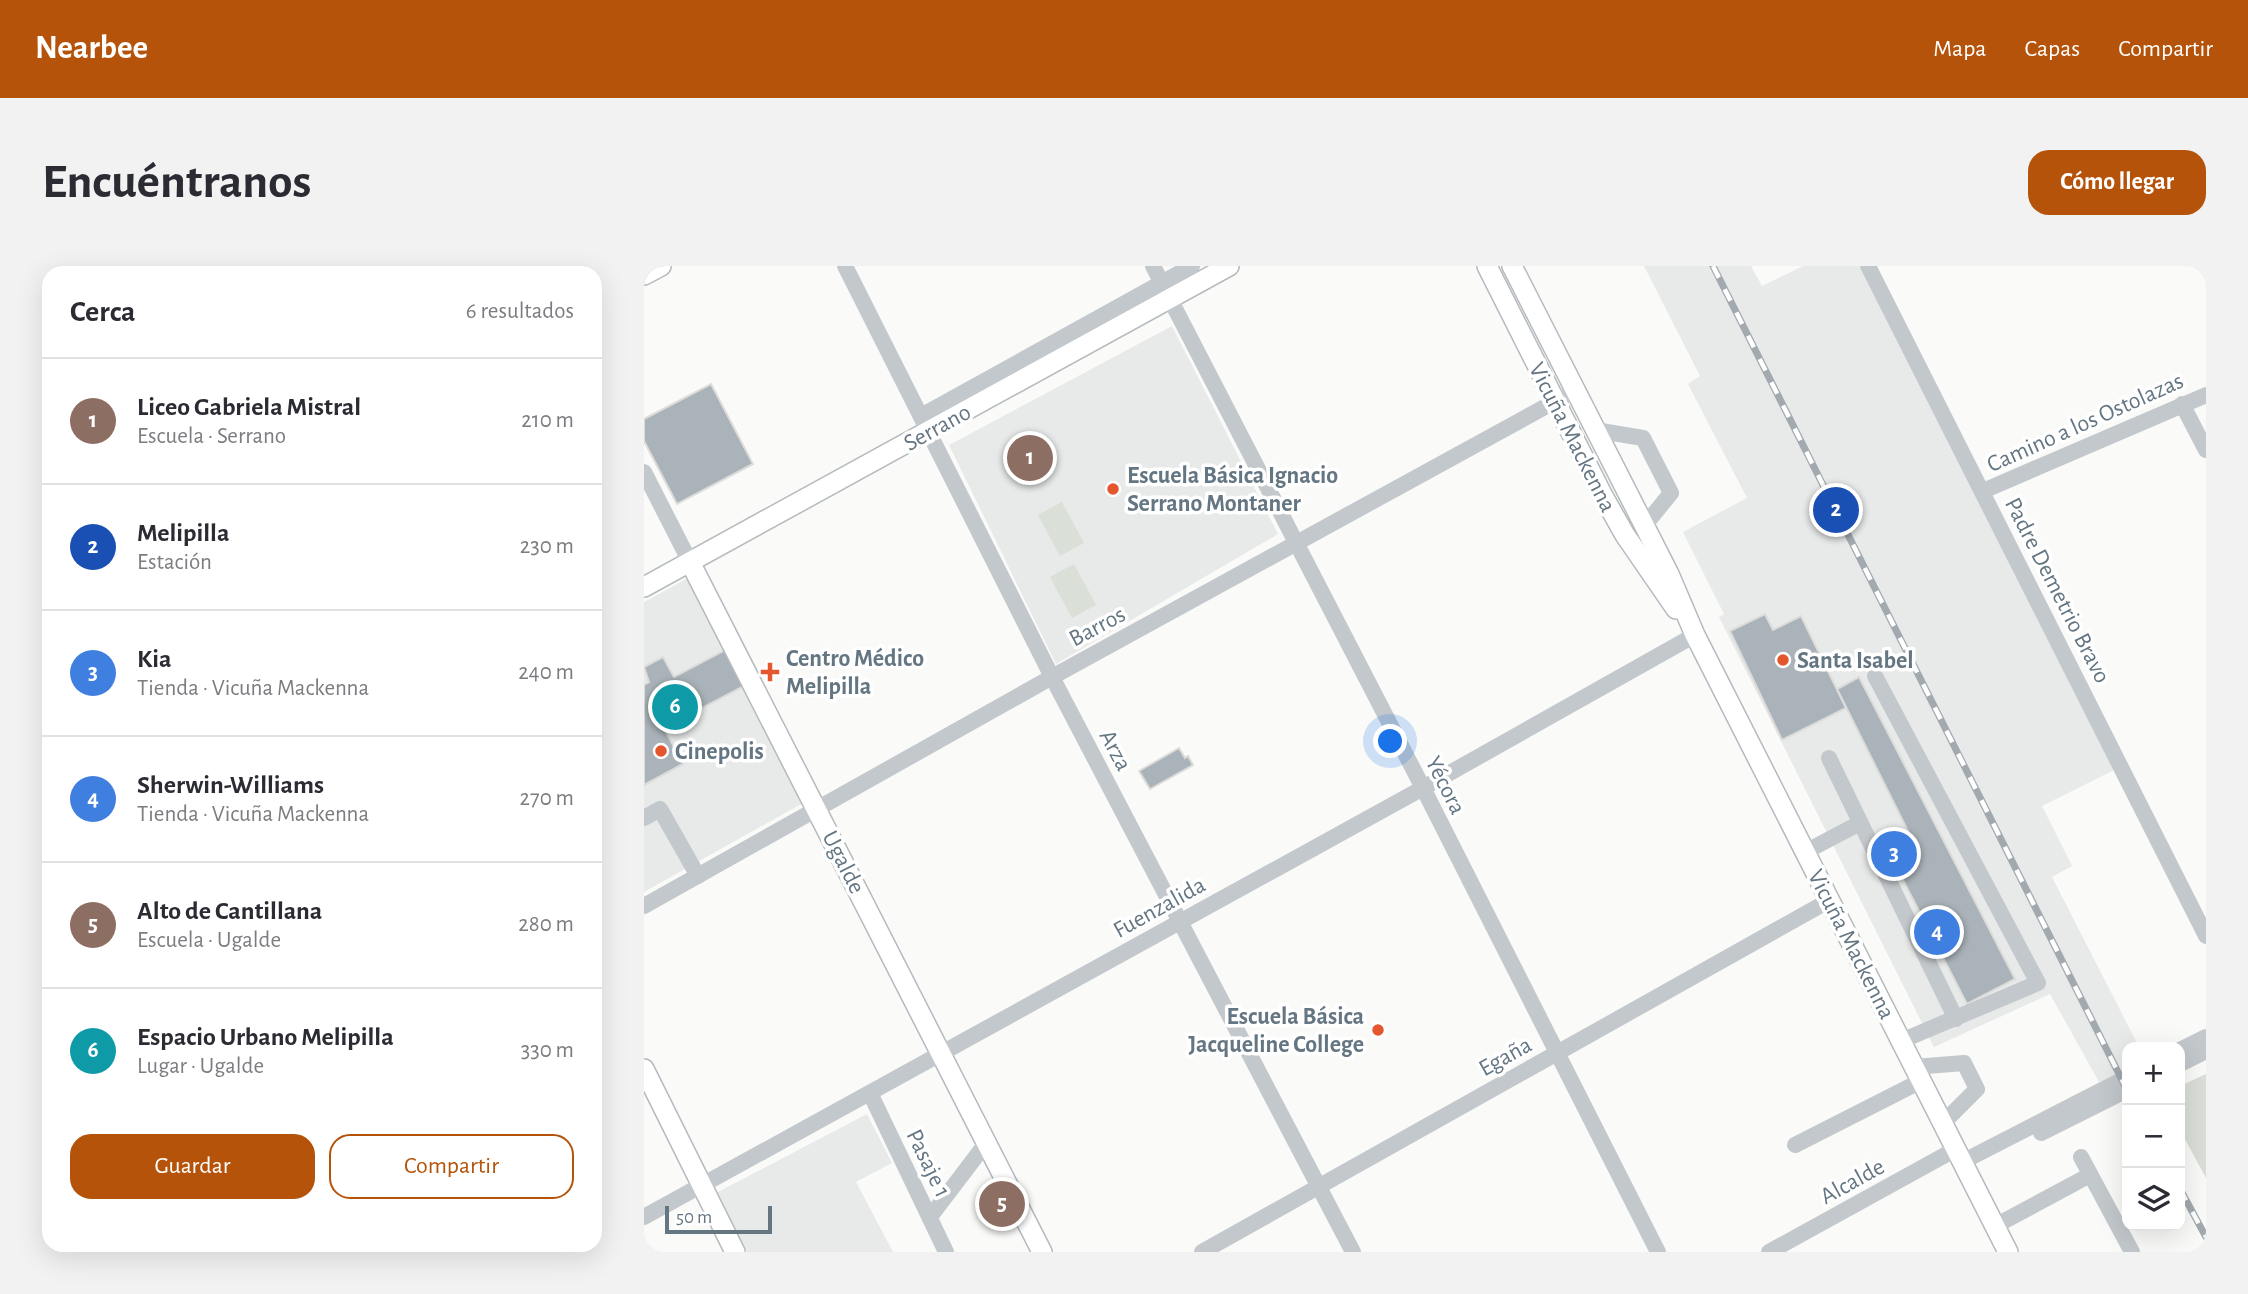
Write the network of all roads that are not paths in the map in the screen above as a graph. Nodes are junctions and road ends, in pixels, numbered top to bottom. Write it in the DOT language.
graph roads {
  1 [pos="661,266"];
  2 [pos="845,266"];
  3 [pos="1153,266"];
  4 [pos="1192,266"];
  5 [pos="1228,266"];
  6 [pos="1487,266"];
  7 [pos="1512,266"];
  8 [pos="1868,266"];
  9 [pos="644,275"];
  10 [pos="1166,291"];
  11 [pos="1574,391"];
  12 [pos="2206,395"];
  13 [pos="1555,402"];
  14 [pos="2182,404"];
  15 [pos="925,424"];
  16 [pos="1595,430"];
  17 [pos="2206,450"];
  18 [pos="644,472"];
  19 [pos="1983,491"];
  20 [pos="1644,526"];
  21 [pos="1296,544"];
  22 [pos="690,562"];
  23 [pos="644,587"];
  24 [pos="1695,635"];
  25 [pos="1875,676"];
  26 [pos="1052,677"];
  27 [pos="1829,758"];
  28 [pos="1423,788"];
  29 [pos="817,809"];
  30 [pos="644,818"];
  31 [pos="1860,822"];
  32 [pos="1805,852"];
  33 [pos="698,876"];
  34 [pos="1830,900"];
  35 [pos="644,906"];
  36 [pos="1181,920"];
  37 [pos="2206,936"];
  38 [pos="1956,1019"];
  39 [pos="2206,1037"];
  40 [pos="1901,1041"];
  41 [pos="2185,1048"];
  42 [pos="2206,1051"];
  43 [pos="1557,1053"];
  44 [pos="942,1054"];
  45 [pos="2185,1062"];
  46 [pos="644,1069"];
  47 [pos="1918,1074"];
  48 [pos="2122,1080"];
  49 [pos="2122,1092"];
  50 [pos="870,1093"];
  51 [pos="1943,1123"];
  52 [pos="986,1142"];
  53 [pos="1795,1145"];
  54 [pos="2081,1157"];
  55 [pos="1962,1160"];
  56 [pos="2090,1175"];
  57 [pos="701,1186"];
  58 [pos="1318,1186"];
  59 [pos="644,1217"];
  60 [pos="929,1217"];
  61 [pos="1995,1226"];
  62 [pos="735,1252"];
  63 [pos="946,1252"];
  64 [pos="1042,1252"];
  65 [pos="1202,1252"];
  66 [pos="1353,1252"];
  67 [pos="1658,1252"];
  68 [pos="1769,1252"];
  69 [pos="2008,1252"];
  70 [pos="2132,1252"];
  1 -- 9 [label="main road"];
  2 -- 15 [label="street, Arza"];
  3 -- 10 [label="street, Yécora"];
  4 -- 10 [label="street, Serrano"];
  5 -- 10 [label="main road, Serrano"];
  6 -- 13 [label="main road, Vicuña Mackenna"];
  7 -- 11 [label="main road, Vicuña Mackenna"];
  8 -- 19 [label="street, Padre Demetrio Bravo"];
  10 -- 15 [label="main road, Serrano"];
  10 -- 21 [label="street, Yécora"];
  11 -- 13 [label="street, Barros"];
  11 -- 16 [label="main road, Vicuña Mackenna"];
  12 -- 14 [label="street, Camino a los Ostolazas"];
  13 -- 21 [label="street, Barros"];
  13 -- 24 [label="main road, Vicuña Mackenna"];
  14 -- 17 [label="street"];
  14 -- 19 [label="street, Camino a los Ostolazas"];
  15 -- 22 [label="main road, Serrano"];
  15 -- 26 [label="street, Arza"];
  16 -- 20 [label="main road, Vicuña Mackenna"];
  16 -- 20 [label="street"];
  18 -- 22 [label="street, Ugalde"];
  19 -- 37 [label="street, Padre Demetrio Bravo"];
  20 -- 24 [label="main road, Vicuña Mackenna"];
  21 -- 26 [label="street, Barros"];
  21 -- 28 [label="street, Yécora"];
  22 -- 23 [label="main road, Serrano"];
  22 -- 29 [label="main road, Ugalde"];
  24 -- 28 [label="street, Fuenzalida"];
  24 -- 32 [label="main road, Vicuña Mackenna"];
  25 -- 38 [label="street"];
  26 -- 29 [label="street, Barros"];
  26 -- 36 [label="street, Arza"];
  27 -- 31 [label="street"];
  28 -- 36 [label="street, Fuenzalida"];
  28 -- 43 [label="street, Yécora"];
  29 -- 33 [label="street, Barros"];
  29 -- 44 [label="main road, Ugalde"];
  30 -- 33 [label="street"];
  31 -- 32 [label="street"];
  31 -- 38 [label="street"];
  32 -- 34 [label="main road, Vicuña Mackenna"];
  33 -- 35 [label="street, Barros"];
  34 -- 40 [label="main road, Vicuña Mackenna"];
  34 -- 43 [label="street, Egaña"];
  36 -- 44 [label="street, Fuenzalida"];
  36 -- 58 [label="street, Arza"];
  38 -- 40 [label="street"];
  39 -- 41 [label="street"];
  40 -- 47 [label="main road, Vicuña Mackenna"];
  42 -- 45 [label="street"];
  43 -- 58 [label="street, Egaña"];
  43 -- 67 [label="street, Yécora"];
  44 -- 50 [label="street, Fuenzalida"];
  44 -- 52 [label="main road, Ugalde"];
  46 -- 57 [label="main road"];
  47 -- 51 [label="main road, Vicuña Mackenna"];
  47 -- 51 [label="street"];
  47 -- 53 [label="street"];
  48 -- 55 [label="street, Alcalde"];
  49 -- 55 [label="street, Alcalde"];
  50 -- 57 [label="street, Fuenzalida"];
  50 -- 60 [label="street, Pasaje 1"];
  51 -- 55 [label="main road, Vicuña Mackenna"];
  52 -- 60 [label="street"];
  52 -- 64 [label="main road, Ugalde"];
  54 -- 56 [label="street"];
  55 -- 61 [label="main road, Vicuña Mackenna"];
  55 -- 68 [label="street, Alcalde"];
  56 -- 61 [label="street"];
  56 -- 70 [label="street"];
  57 -- 59 [label="street, Fuenzalida"];
  57 -- 62 [label="main road"];
  58 -- 65 [label="street, Egaña"];
  58 -- 66 [label="street, Arza"];
  60 -- 63 [label="street, Pasaje 1"];
  61 -- 69 [label="main road, Vicuña Mackenna"];
}
